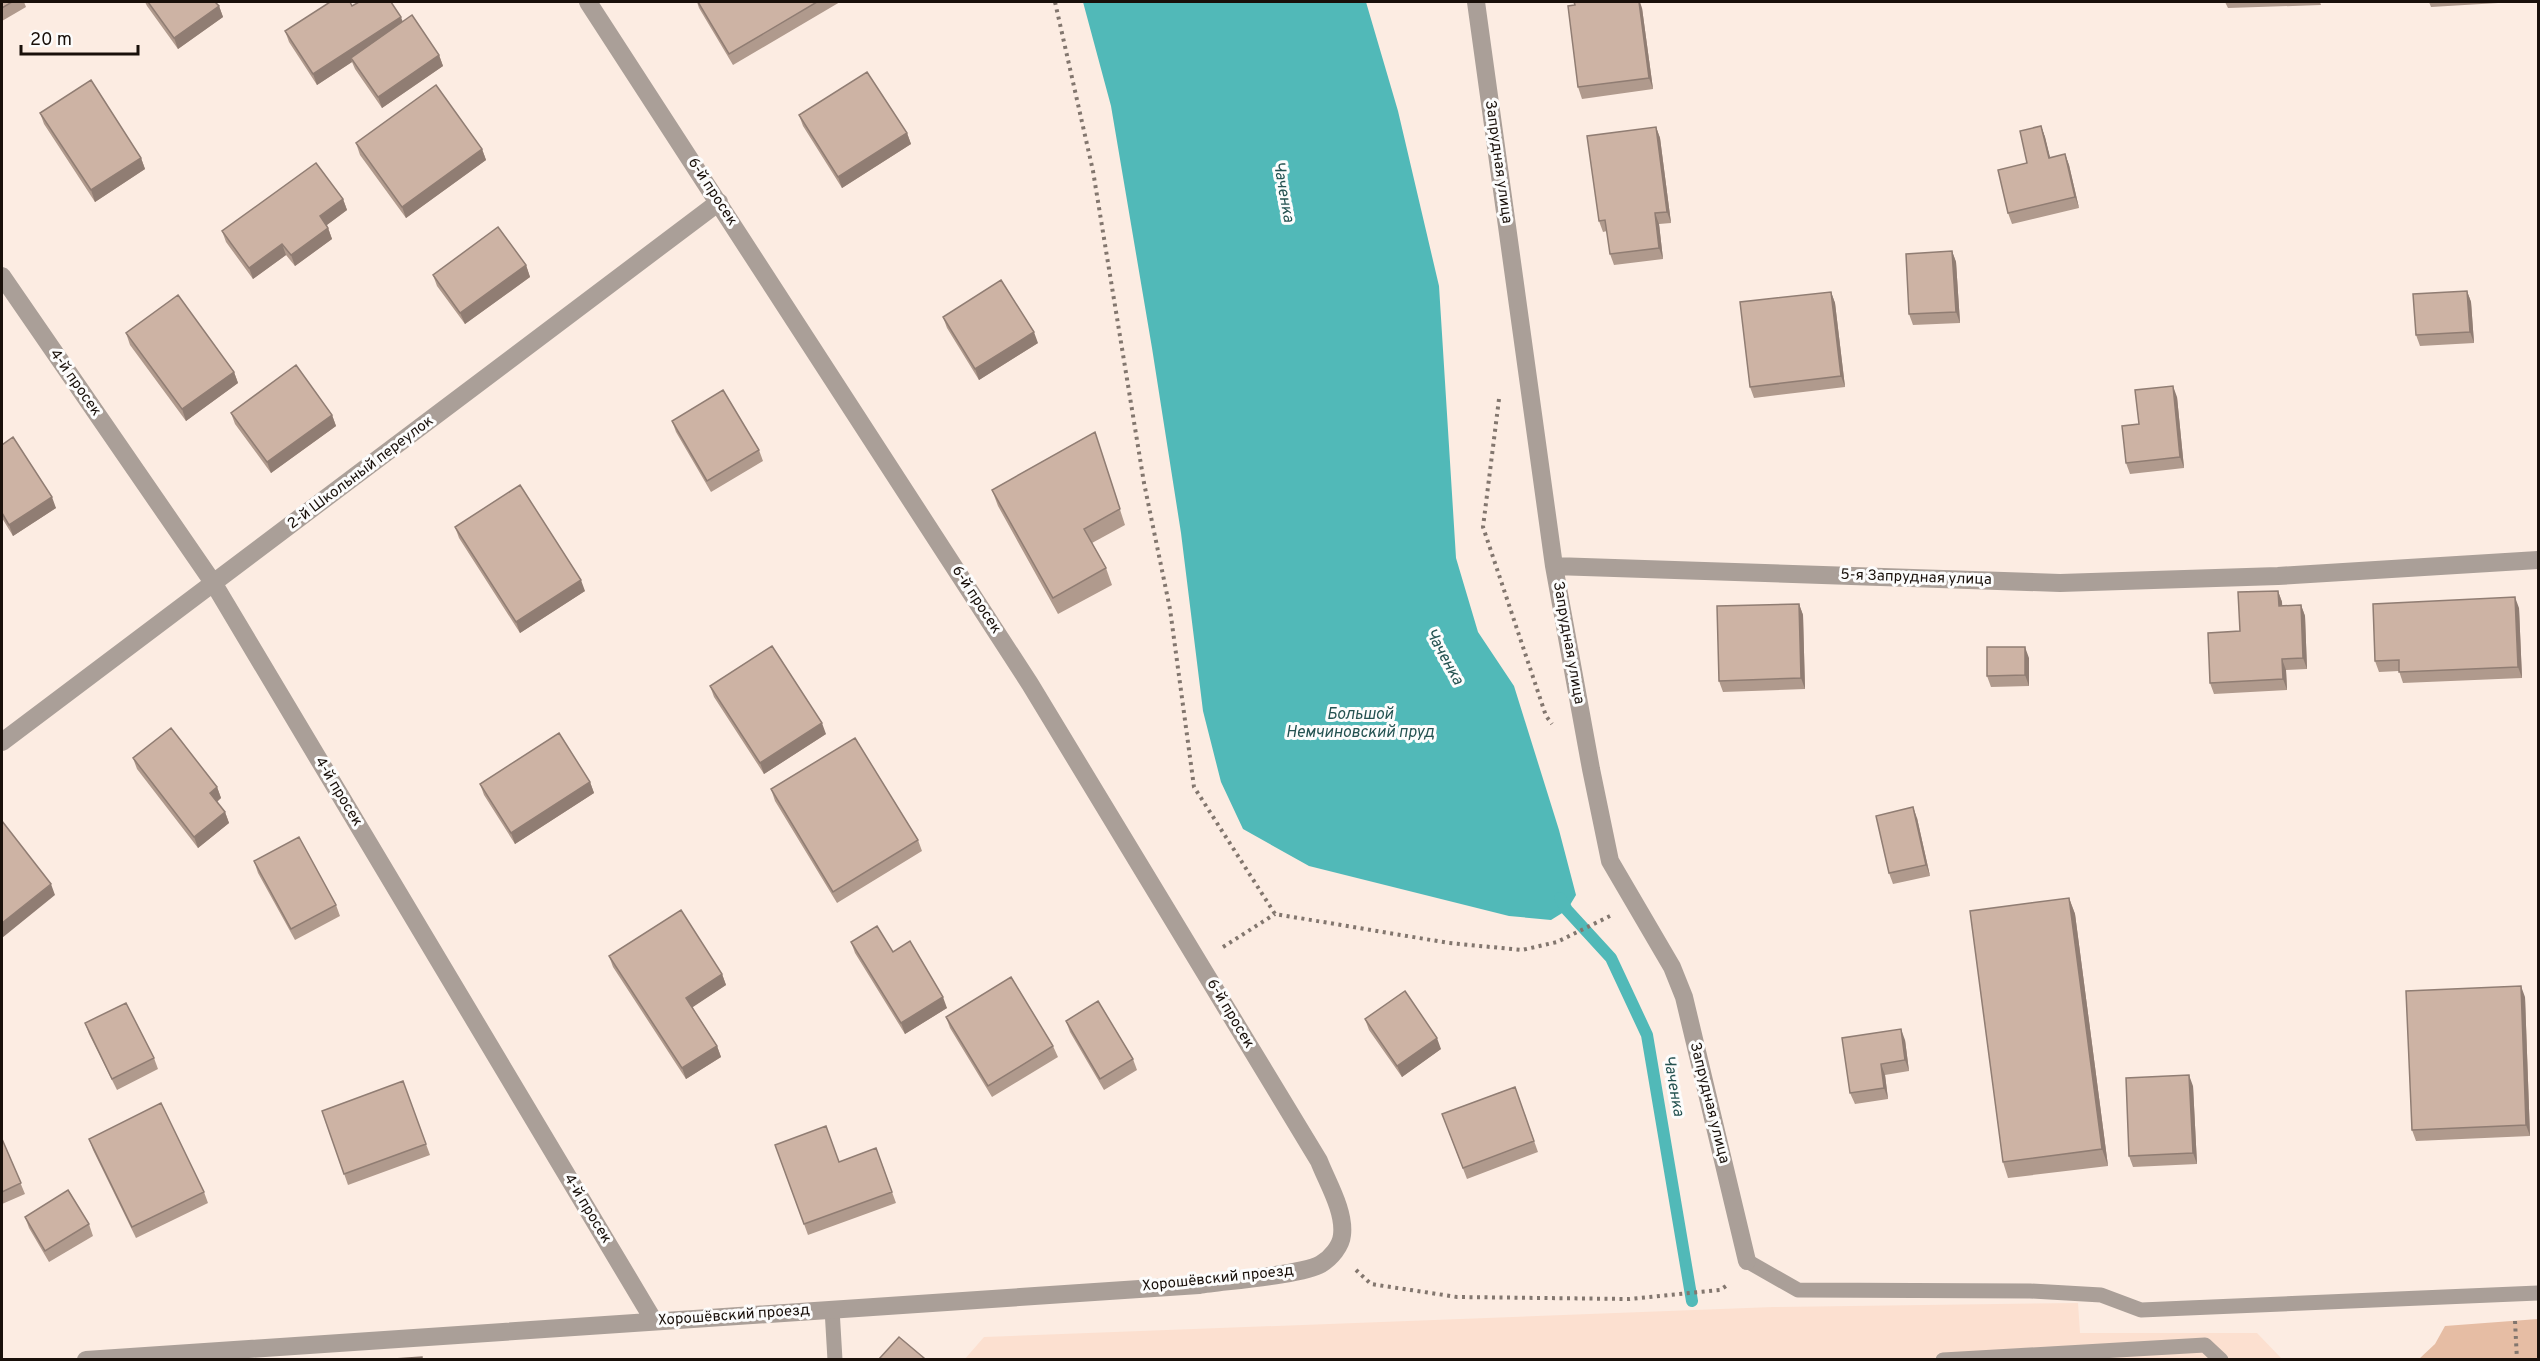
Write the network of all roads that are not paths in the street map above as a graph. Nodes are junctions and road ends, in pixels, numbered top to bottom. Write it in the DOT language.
graph roads {
  1 [pos="588,2"];
  2 [pos="1476,2"];
  3 [pos="719,202"];
  4 [pos="2,276"];
  5 [pos="2538,560"];
  6 [pos="1554,566"];
  7 [pos="214,584"];
  8 [pos="2,742"];
  9 [pos="1335,1251"];
  10 [pos="1747,1261"];
  11 [pos="2538,1293"];
  12 [pos="832,1309"];
  13 [pos="654,1321"];
  14 [pos="86,1359"];
  15 [pos="836,1359"];
  16 [pos="1943,1359"];
  17 [pos="2221,1359"];
  1 -- 3 [label="street, 6-й просек"];
  2 -- 6 [label="street, Запрудная улица"];
  3 -- 7 [label="street, 2-й Школьный переулок"];
  3 -- 9 [label="street, 6-й просек"];
  4 -- 7 [label="street, 4-й просек"];
  5 -- 6 [label="street, 5-я Запрудная улица"];
  6 -- 10 [label="street, Запрудная улица"];
  7 -- 8 [label="street, 2-й Школьный переулок"];
  7 -- 13 [label="street, 4-й просек"];
  9 -- 12 [label="street, Хорошёвский проезд"];
  10 -- 11 [label="lane"];
  12 -- 13 [label="street, Хорошёвский проезд"];
  12 -- 15 [label="lane"];
  13 -- 14 [label="street, Хорошёвский проезд"];
  16 -- 17 [label="lane"];
}
